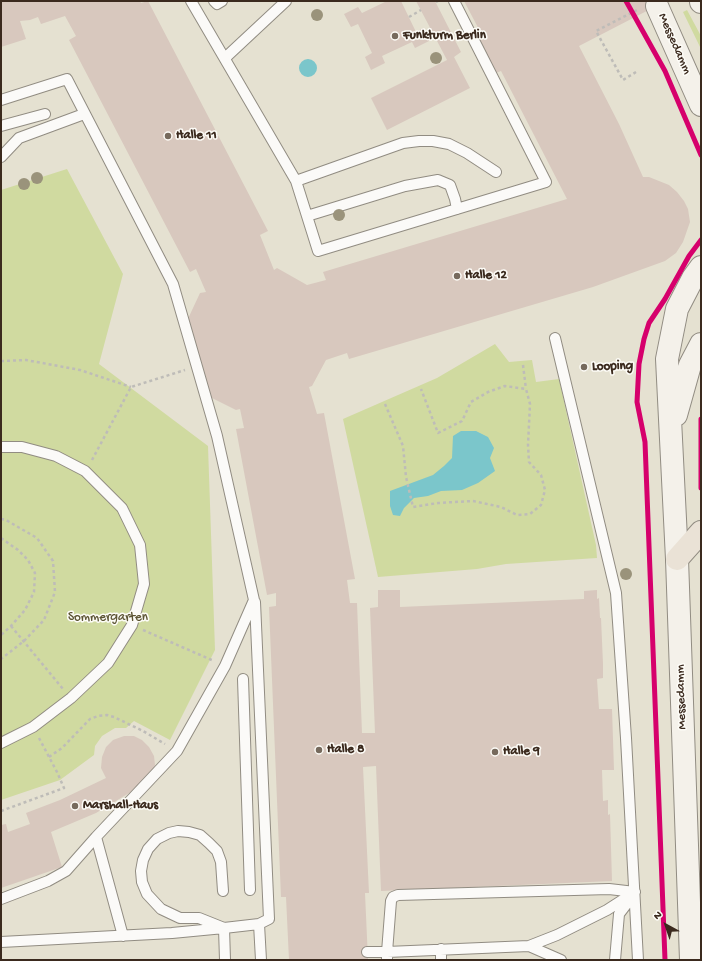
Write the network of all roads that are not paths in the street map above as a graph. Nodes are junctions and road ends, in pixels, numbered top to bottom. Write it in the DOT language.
graph roads {
  1 [pos="191,1"];
  2 [pos="214,1"];
  3 [pos="222,1"];
  4 [pos="286,1"];
  5 [pos="454,1"];
  6 [pos="650,7"];
  7 [pos="224,58"];
  8 [pos="1,100"];
  9 [pos="701,105"];
  10 [pos="45,114"];
  11 [pos="84,114"];
  12 [pos="1,126"];
  13 [pos="1,157"];
  14 [pos="496,172"];
  15 [pos="296,181"];
  16 [pos="457,209"];
  17 [pos="307,216"];
  18 [pos="701,267"];
  19 [pos="555,338"];
  20 [pos="701,344"];
  21 [pos="671,433"];
  22 [pos="1,447"];
  23 [pos="701,532"];
  24 [pos="677,559"];
  25 [pos="254,600"];
  26 [pos="243,679"];
  27 [pos="1,743"];
  28 [pos="96,837"];
  29 [pos="250,890"];
  30 [pos="223,892"];
  31 [pos="635,892"];
  32 [pos="1,899"];
  33 [pos="259,924"];
  34 [pos="224,928"];
  35 [pos="123,936"];
  36 [pos="1,942"];
  37 [pos="529,946"];
  38 [pos="441,949"];
  39 [pos="367,952"];
  40 [pos="387,956"];
  41 [pos="225,960"];
  42 [pos="261,960"];
  43 [pos="441,960"];
  44 [pos="561,960"];
  45 [pos="615,960"];
  46 [pos="638,960"];
  47 [pos="691,960"];
  1 -- 7 [label="lane"];
  2 -- 3 [label="lane"];
  4 -- 7 [label="lane"];
  5 -- 16 [label="lane"];
  6 -- 9 [label="main road, Messedamm"];
  7 -- 15 [label="lane"];
  8 -- 11 [label="lane"];
  10 -- 12 [label="lane"];
  11 -- 13 [label="lane"];
  11 -- 25 [label="lane"];
  14 -- 15 [label="lane"];
  15 -- 17 [label="lane"];
  16 -- 17 [label="lane"];
  16 -- 17 [label="lane"];
  18 -- 21 [label="main road, Messedamm"];
  19 -- 31 [label="lane"];
  20 -- 21 [label="main road, Messedamm"];
  21 -- 24 [label="main road, Messedamm"];
  22 -- 27 [label="lane"];
  23 -- 24 [label="highway"];
  24 -- 47 [label="main road, Messedamm"];
  25 -- 28 [label="lane"];
  25 -- 33 [label="lane"];
  26 -- 29 [label="lane"];
  28 -- 32 [label="lane"];
  28 -- 35 [label="lane"];
  30 -- 34 [label="lane"];
  31 -- 37 [label="lane"];
  31 -- 40 [label="lane"];
  31 -- 45 [label="lane"];
  31 -- 46 [label="lane"];
  33 -- 34 [label="lane"];
  33 -- 42 [label="lane"];
  34 -- 35 [label="lane"];
  34 -- 41 [label="lane"];
  35 -- 36 [label="lane"];
  37 -- 38 [label="lane"];
  37 -- 44 [label="lane"];
  38 -- 40 [label="lane"];
  38 -- 43 [label="lane"];
  39 -- 40 [label="lane"];
}
